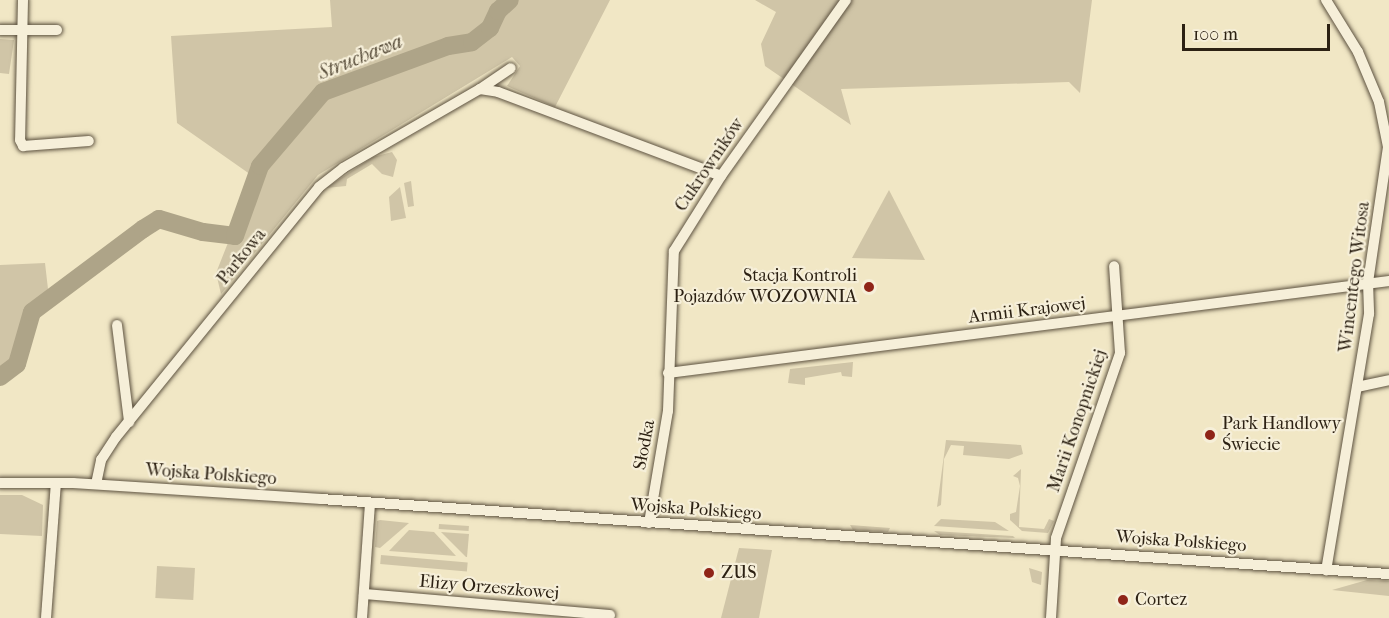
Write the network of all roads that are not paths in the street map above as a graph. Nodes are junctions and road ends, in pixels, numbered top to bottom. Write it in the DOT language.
graph roads {
  1 [pos="23,0"];
  2 [pos="846,0"];
  3 [pos="1326,0"];
  4 [pos="0,30"];
  5 [pos="57,30"];
  6 [pos="22,31"];
  7 [pos="511,68"];
  8 [pos="480,89"];
  9 [pos="89,141"];
  10 [pos="721,176"];
  11 [pos="1114,266"];
  12 [pos="1389,281"];
  13 [pos="1368,282"];
  14 [pos="1118,317"];
  15 [pos="117,325"];
  16 [pos="668,373"];
  17 [pos="1389,380"];
  18 [pos="1357,387"];
  19 [pos="129,422"];
  20 [pos="0,483"];
  21 [pos="56,483"];
  22 [pos="96,484"];
  23 [pos="370,503"];
  24 [pos="649,523"];
  25 [pos="1055,550"];
  26 [pos="1326,570"];
  27 [pos="1389,574"];
  28 [pos="364,594"];
  29 [pos="610,615"];
  30 [pos="46,618"];
  31 [pos="362,618"];
  32 [pos="1051,618"];
  1 -- 6 [label="street"];
  2 -- 10 [label="street, Cukrowników"];
  3 -- 13 [label="street, Wincentego Witosa"];
  4 -- 6 [label="street"];
  5 -- 6 [label="street"];
  6 -- 9 [label="street"];
  7 -- 8 [label="street, Parkowa"];
  8 -- 10 [label="street"];
  8 -- 19 [label="street, Parkowa"];
  10 -- 16 [label="street, Cukrowników"];
  11 -- 14 [label="street, Marii Konopnickiej"];
  12 -- 13 [label="street, Armii Krajowej"];
  13 -- 14 [label="street, Armii Krajowej"];
  13 -- 18 [label="street, Wincentego Witosa"];
  14 -- 16 [label="street, Armii Krajowej"];
  14 -- 25 [label="street, Marii Konopnickiej"];
  15 -- 19 [label="street"];
  16 -- 24 [label="street, Słodka"];
  17 -- 18 [label="street"];
  18 -- 26 [label="street, Wincentego Witosa"];
  19 -- 22 [label="street, Parkowa"];
  20 -- 21 [label="street, Wojska Polskiego"];
  21 -- 22 [label="street, Wojska Polskiego"];
  21 -- 30 [label="street"];
  22 -- 23 [label="street, Wojska Polskiego"];
  23 -- 24 [label="street, Wojska Polskiego"];
  23 -- 28 [label="street"];
  24 -- 25 [label="street, Wojska Polskiego"];
  25 -- 26 [label="street, Wojska Polskiego"];
  25 -- 32 [label="street, Marii Konopnickiej"];
  26 -- 27 [label="street, Wojska Polskiego"];
  28 -- 29 [label="street, Elizy Orzeszkowej"];
  28 -- 31 [label="street"];
}
